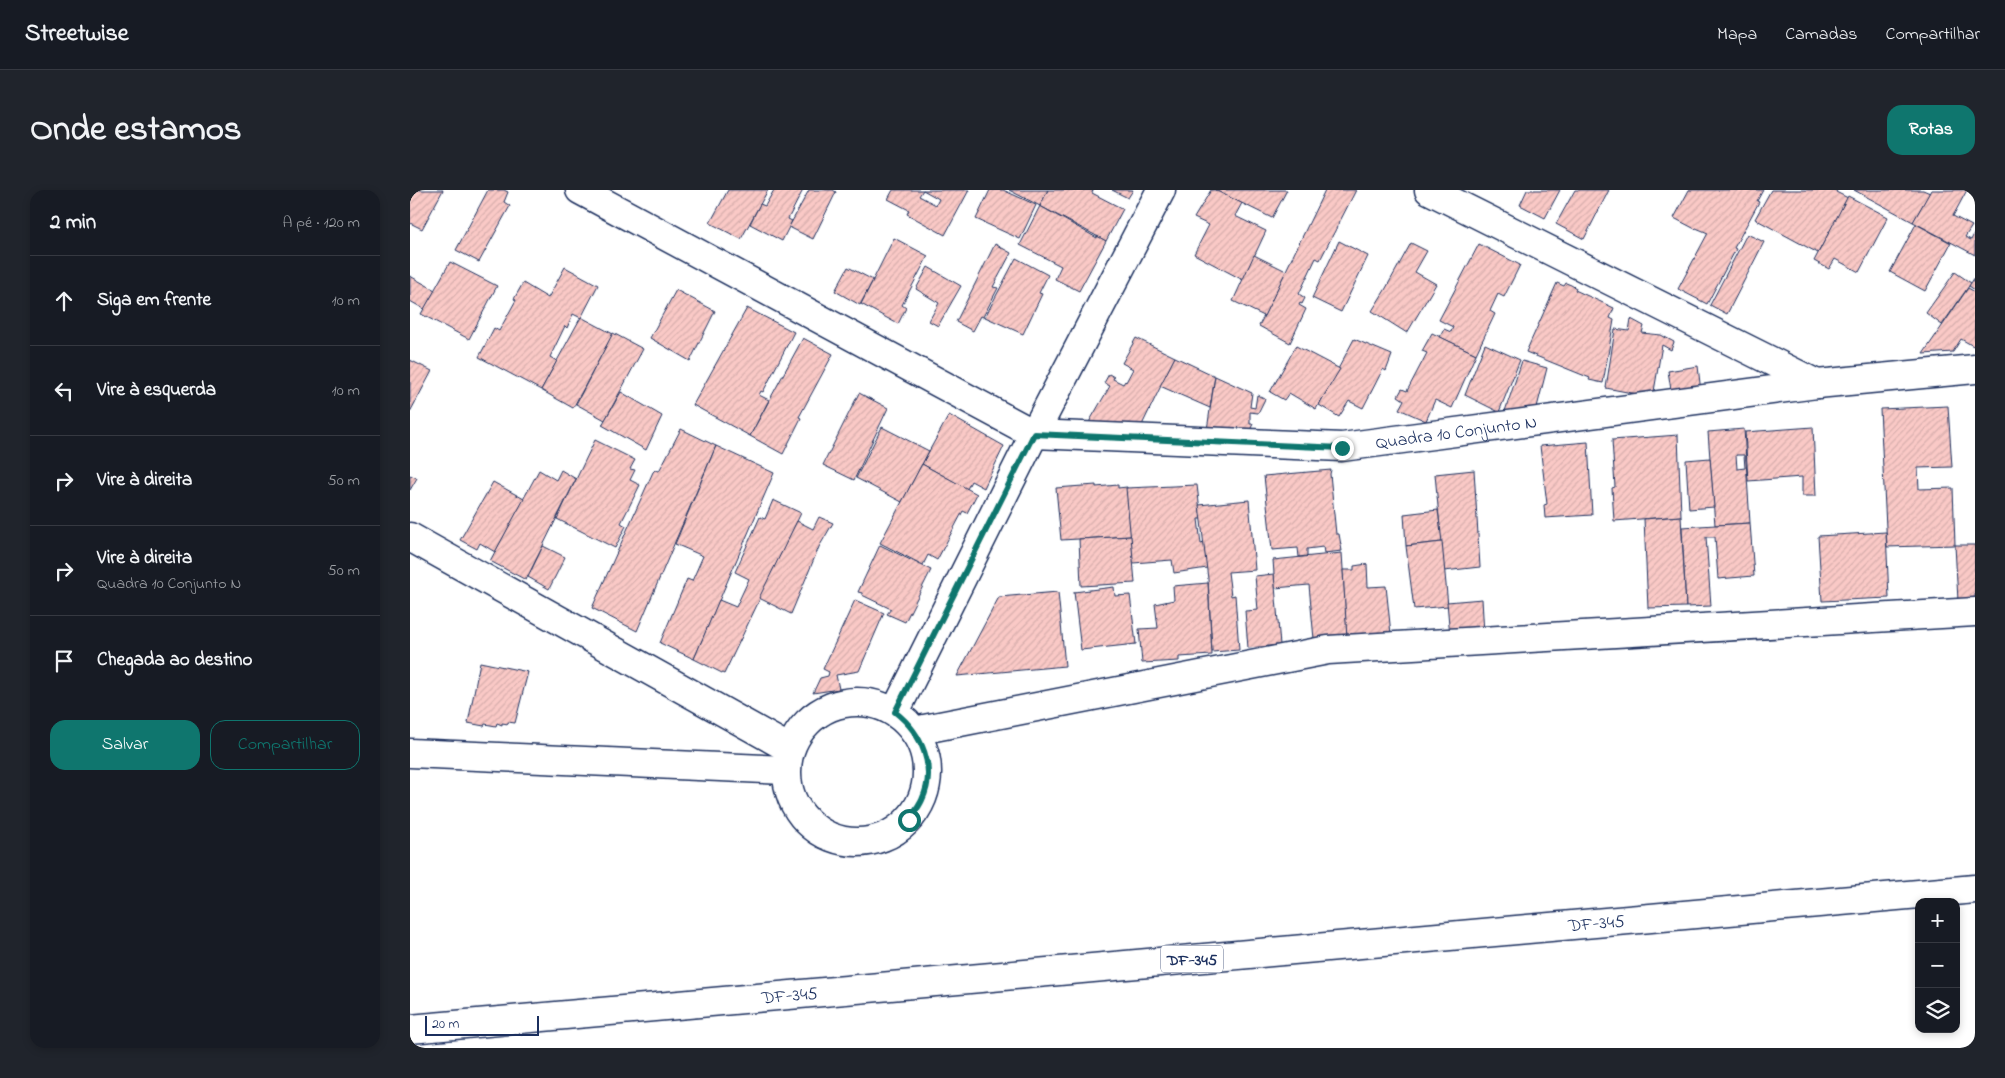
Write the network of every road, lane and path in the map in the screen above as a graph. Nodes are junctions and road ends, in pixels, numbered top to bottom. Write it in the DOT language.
graph roads {
  1 [pos="580,190"];
  2 [pos="1161,190"];
  3 [pos="1429,190"];
  4 [pos="1975,369"];
  5 [pos="1817,384"];
  6 [pos="1034,434"];
  7 [pos="410,537"];
  8 [pos="1975,612"];
  9 [pos="905,722"];
  10 [pos="410,753"];
  11 [pos="788,759"];
  12 [pos="1975,889"];
  13 [pos="410,1029"];
  1 -- 6 [label="street"];
  2 -- 6 [label="street"];
  3 -- 5 [label="street"];
  4 -- 5 [label="street, Quadra 10 Conjunto N"];
  5 -- 6 [label="street, Quadra 10 Conjunto N"];
  6 -- 9 [label="street"];
  7 -- 11 [label="street"];
  8 -- 9 [label="street"];
  9 -- 11 [label="street"];
  9 -- 11 [label="street"];
  10 -- 11 [label="street"];
  12 -- 13 [label="street, DF-345 / DF-345"];
}
